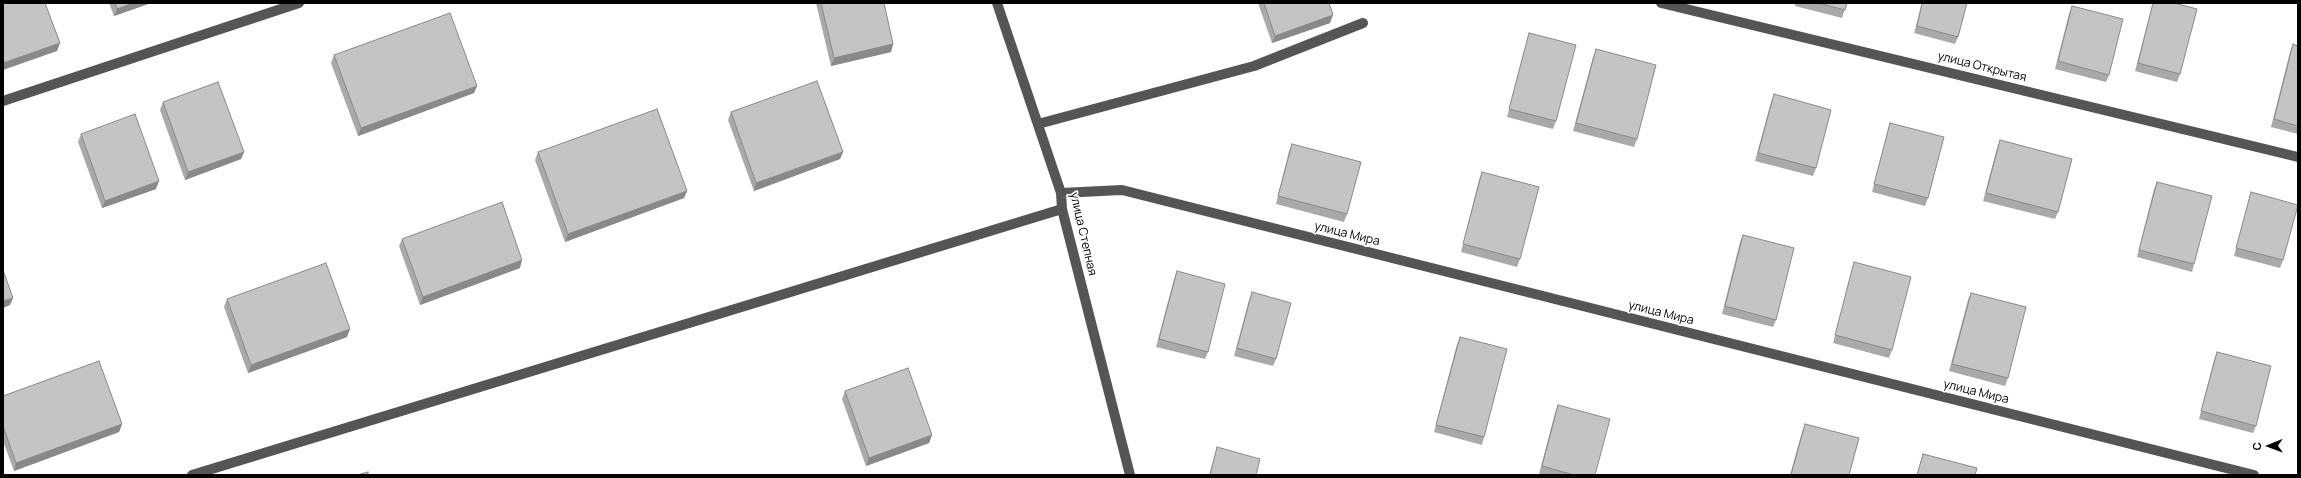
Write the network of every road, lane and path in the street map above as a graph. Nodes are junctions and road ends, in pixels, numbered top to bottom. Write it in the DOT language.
graph roads {
  1 [pos="299,3"];
  2 [pos="997,3"];
  3 [pos="1661,3"];
  4 [pos="1363,23"];
  5 [pos="3,101"];
  6 [pos="1038,124"];
  7 [pos="2298,157"];
  8 [pos="1061,193"];
  9 [pos="1062,209"];
  10 [pos="192,475"];
  11 [pos="1130,475"];
  12 [pos="2254,475"];
  1 -- 5 [label="street"];
  2 -- 6 [label="street, улица Степная"];
  3 -- 7 [label="street, улица Открытая"];
  4 -- 6 [label="street"];
  6 -- 8 [label="street, улица Степная"];
  8 -- 9 [label="street, улица Степная"];
  8 -- 12 [label="street, улица Мира"];
  9 -- 10 [label="street"];
  9 -- 11 [label="street, улица Степная"];
}
